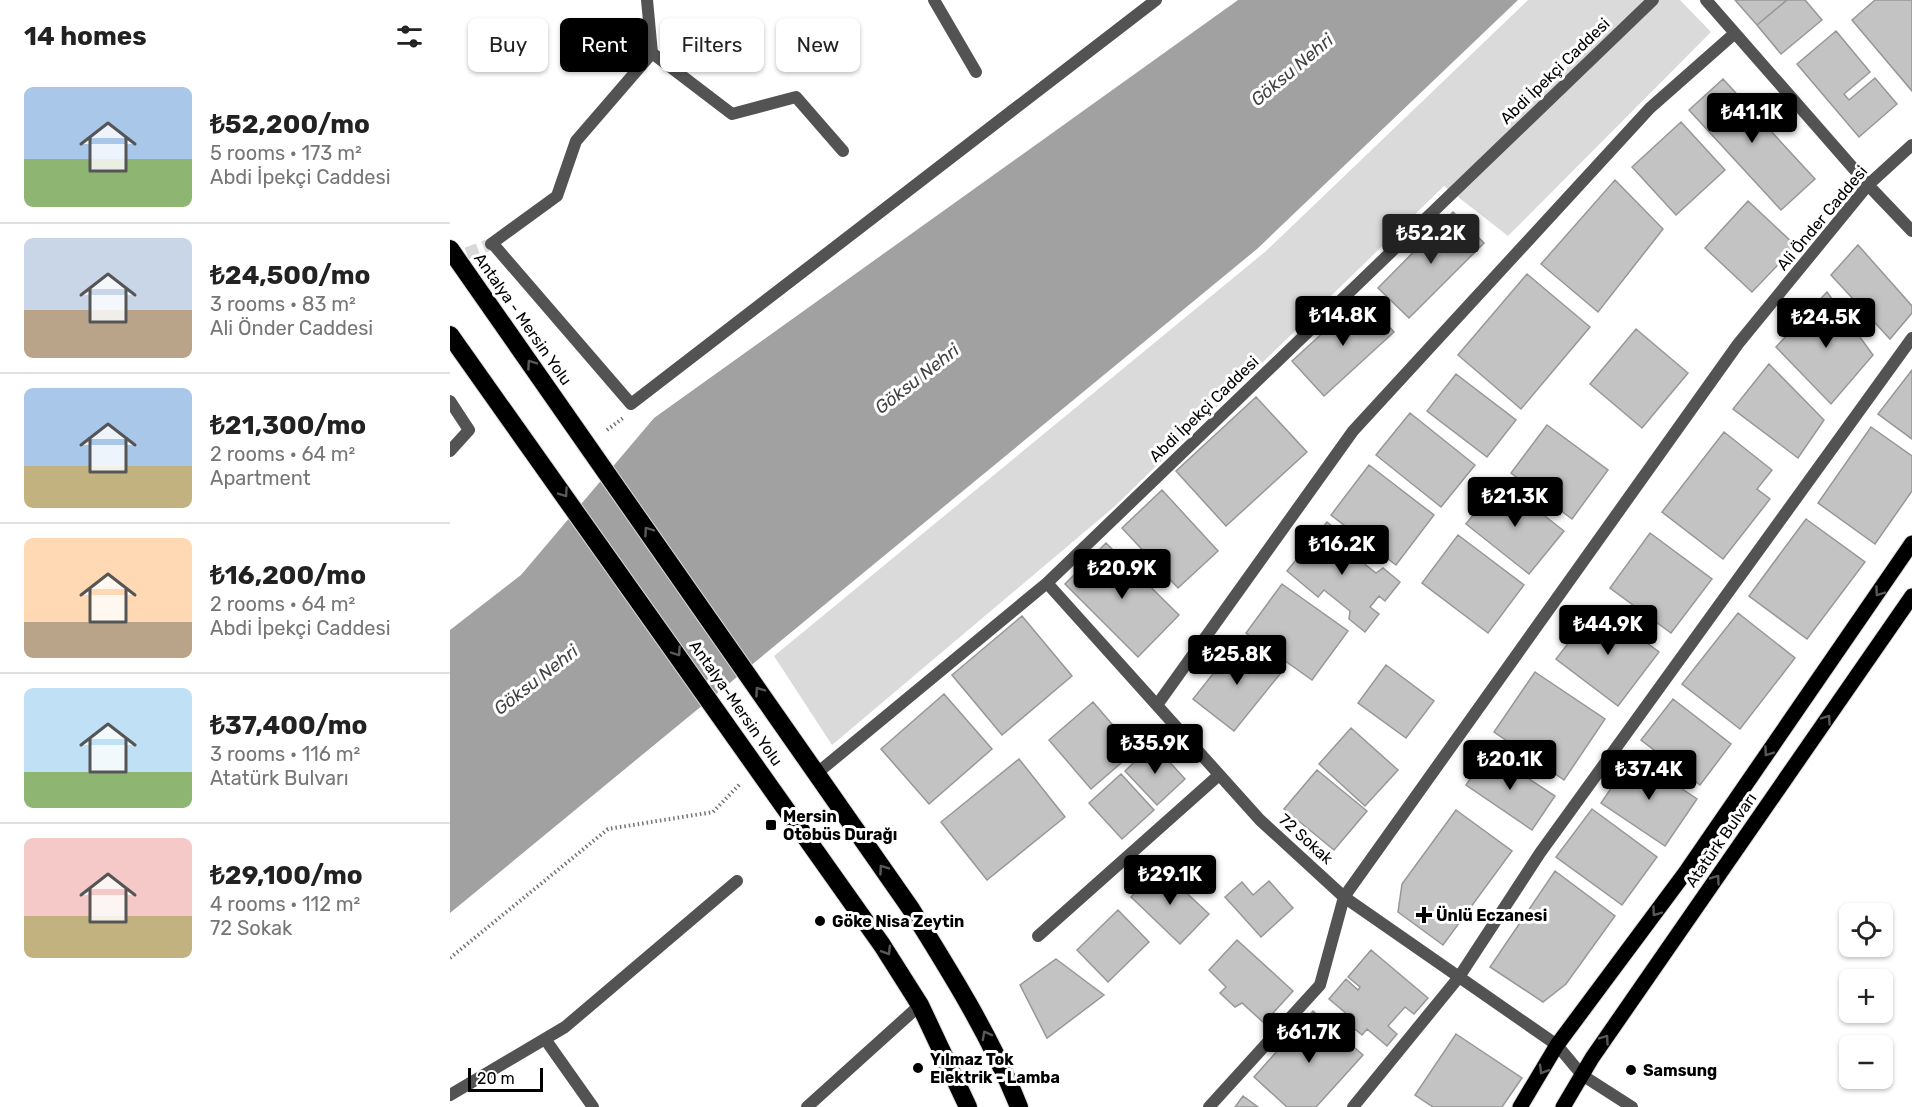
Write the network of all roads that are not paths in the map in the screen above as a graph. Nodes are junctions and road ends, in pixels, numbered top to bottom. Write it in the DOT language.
graph roads {
  1 [pos="647,0"];
  2 [pos="934,0"];
  3 [pos="1156,0"];
  4 [pos="1653,0"];
  5 [pos="1706,0"];
  6 [pos="1735,33"];
  7 [pos="652,53"];
  8 [pos="976,72"];
  9 [pos="1912,145"];
  10 [pos="843,151"];
  11 [pos="1868,185"];
  12 [pos="1912,231"];
  13 [pos="450,249"];
  14 [pos="450,335"];
  15 [pos="1912,338"];
  16 [pos="450,401"];
  17 [pos="565,412"];
  18 [pos="450,450"];
  19 [pos="1912,543"];
  20 [pos="1047,583"];
  21 [pos="1912,596"];
  22 [pos="1157,705"];
  23 [pos="816,774"];
  24 [pos="1219,775"];
  25 [pos="736,881"];
  26 [pos="1344,897"];
  27 [pos="1038,936"];
  28 [pos="1459,977"];
  29 [pos="920,1005"];
  30 [pos="545,1039"];
  31 [pos="1557,1046"];
  32 [pos="1582,1076"];
  33 [pos="450,1095"];
  34 [pos="593,1107"];
  35 [pos="807,1107"];
  36 [pos="968,1107"];
  37 [pos="1019,1107"];
  38 [pos="1209,1107"];
  39 [pos="1353,1107"];
  40 [pos="1520,1107"];
  41 [pos="1563,1107"];
  42 [pos="1632,1107"];
  1 -- 7 [label="street"];
  2 -- 8 [label="street"];
  3 -- 7 [label="street"];
  4 -- 20 [label="street, Abdi İpekçi Caddesi"];
  5 -- 6 [label="street"];
  6 -- 11 [label="street"];
  6 -- 22 [label="street"];
  7 -- 10 [label="street"];
  9 -- 11 [label="street, Ali Önder Caddesi"];
  11 -- 12 [label="street"];
  11 -- 26 [label="street, Ali Önder Caddesi"];
  17 -- 13 [label="highway, Antalya - Mersin Yolu, one-way"];
  14 -- 29 [label="highway, Antalya-Mersin Yolu, one-way"];
  15 -- 28 [label="street"];
  16 -- 18 [label="street"];
  23 -- 17 [label="highway, Antalya-Mersin Yolu, one-way"];
  19 -- 31 [label="main road, one-way"];
  20 -- 22 [label="street, 72 Sokak"];
  20 -- 23 [label="street, Abdi İpekçi Caddesi"];
  32 -- 21 [label="main road, Atatürk Bulvarı, one-way"];
  22 -- 24 [label="street, 72 Sokak"];
  37 -- 23 [label="highway, Antalya-Mersin Yolu, one-way"];
  24 -- 26 [label="street, 72 Sokak"];
  24 -- 27 [label="street"];
  25 -- 30 [label="street"];
  26 -- 28 [label="street, 72 Sokak"];
  26 -- 38 [label="street"];
  28 -- 31 [label="street, 72 Sokak"];
  28 -- 39 [label="street"];
  29 -- 35 [label="street"];
  29 -- 36 [label="highway, Antalya-Mersin Yolu"];
  30 -- 33 [label="street"];
  30 -- 34 [label="street"];
  31 -- 32 [label="street, 72 Sokak"];
  31 -- 40 [label="main road, one-way"];
  32 -- 41 [label="main road, Atatürk Bulvarı"];
  32 -- 42 [label="street, 72 Sokak"];
}
